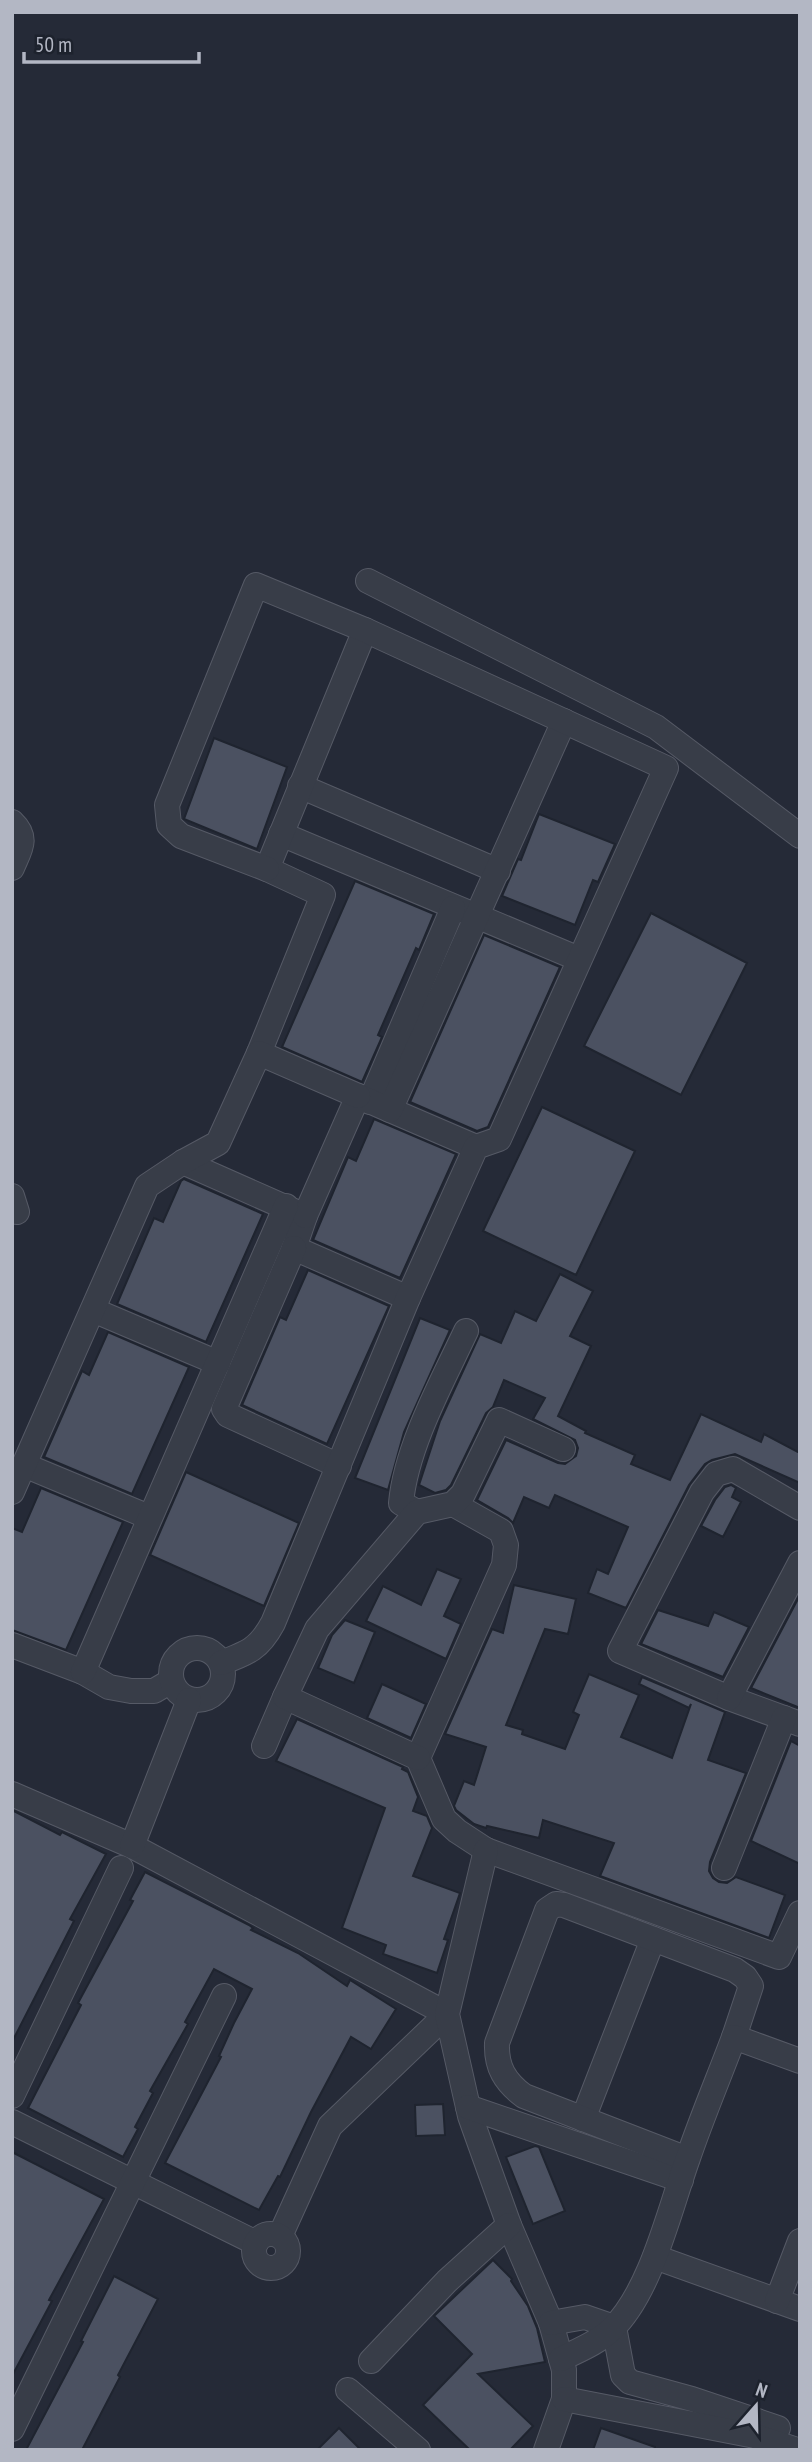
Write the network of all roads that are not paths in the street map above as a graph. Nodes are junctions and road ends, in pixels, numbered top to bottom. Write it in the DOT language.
graph roads {
  1 [pos="368,581"];
  2 [pos="365,630"];
  3 [pos="566,682"];
  4 [pos="496,690"];
  5 [pos="564,721"];
  6 [pos="300,786"];
  7 [pos="12,821"];
  8 [pos="281,834"];
  9 [pos="800,836"];
  10 [pos="12,869"];
  11 [pos="267,870"];
  12 [pos="498,871"];
  13 [pos="464,912"];
  14 [pos="579,959"];
  15 [pos="260,1054"];
  16 [pos="373,1103"];
  17 [pos="476,1147"];
  18 [pos="183,1162"];
  19 [pos="295,1211"];
  20 [pos="294,1248"];
  21 [pos="408,1298"];
  22 [pos="93,1310"];
  23 [pos="466,1331"];
  24 [pos="218,1363"];
  25 [pos="563,1449"];
  26 [pos="24,1465"];
  27 [pos="339,1466"];
  28 [pos="12,1492"];
  29 [pos="453,1504"];
  30 [pos="800,1508"];
  31 [pos="417,1512"];
  32 [pos="149,1517"];
  33 [pos="800,1563"];
  34 [pos="792,1596"];
  35 [pos="12,1645"];
  36 [pos="221,1663"];
  37 [pos="83,1672"];
  38 [pos="171,1681"];
  39 [pos="285,1697"];
  40 [pos="729,1698"];
  41 [pos="189,1700"];
  42 [pos="792,1721"];
  43 [pos="264,1746"];
  44 [pos="418,1758"];
  45 [pos="12,1794"];
  46 [pos="486,1850"];
  47 [pos="127,1857"];
  48 [pos="724,1868"];
  49 [pos="797,1927"];
  50 [pos="653,1939"];
  51 [pos="223,1996"];
  52 [pos="447,2014"];
  53 [pos="734,2037"];
  54 [pos="800,2061"];
  55 [pos="12,2096"];
  56 [pos="468,2107"];
  57 [pos="583,2119"];
  58 [pos="12,2122"];
  59 [pos="684,2169"];
  60 [pos="132,2183"];
  61 [pos="509,2225"];
  62 [pos="800,2241"];
  63 [pos="655,2257"];
  64 [pos="788,2305"];
  65 [pos="551,2323"];
  66 [pos="614,2327"];
  67 [pos="561,2359"];
  68 [pos="371,2361"];
  69 [pos="348,2390"];
  70 [pos="565,2399"];
  71 [pos="12,2429"];
  72 [pos="800,2435"];
  73 [pos="418,2450"];
  74 [pos="546,2450"];
  75 [pos="797,2450"];
  1 -- 3 [label="street"];
  2 -- 4 [label="street"];
  2 -- 6 [label="street"];
  2 -- 11 [label="street"];
  3 -- 4 [label="street"];
  3 -- 9 [label="street"];
  4 -- 5 [label="street"];
  5 -- 12 [label="street"];
  5 -- 14 [label="street"];
  6 -- 8 [label="street"];
  6 -- 12 [label="street"];
  7 -- 10 [label="street"];
  8 -- 11 [label="street"];
  8 -- 13 [label="street"];
  11 -- 15 [label="street"];
  12 -- 13 [label="street"];
  13 -- 14 [label="street"];
  13 -- 16 [label="street"];
  14 -- 17 [label="street"];
  15 -- 16 [label="street"];
  15 -- 18 [label="street"];
  16 -- 17 [label="street"];
  16 -- 19 [label="street"];
  17 -- 21 [label="street"];
  18 -- 19 [label="street"];
  18 -- 22 [label="street"];
  19 -- 20 [label="street"];
  19 -- 24 [label="street"];
  20 -- 21 [label="street"];
  20 -- 27 [label="street"];
  21 -- 27 [label="street"];
  22 -- 24 [label="street"];
  22 -- 26 [label="street"];
  23 -- 31 [label="street"];
  24 -- 32 [label="street"];
  25 -- 29 [label="street"];
  26 -- 28 [label="street"];
  26 -- 32 [label="street"];
  27 -- 36 [label="street"];
  29 -- 31 [label="street"];
  29 -- 44 [label="street"];
  30 -- 40 [label="street"];
  31 -- 39 [label="street"];
  32 -- 37 [label="street"];
  33 -- 34 [label="street"];
  34 -- 40 [label="street"];
  35 -- 37 [label="street"];
  36 -- 38 [label="street"];
  36 -- 41 [label="street"];
  37 -- 38 [label="street"];
  38 -- 41 [label="street"];
  39 -- 43 [label="street"];
  39 -- 44 [label="street"];
  40 -- 42 [label="street"];
  41 -- 47 [label="street"];
  42 -- 48 [label="street"];
  44 -- 46 [label="street"];
  45 -- 47 [label="street"];
  46 -- 49 [label="street"];
  46 -- 52 [label="street"];
  47 -- 52 [label="street"];
  47 -- 55 [label="street"];
  50 -- 53 [label="street"];
  50 -- 57 [label="street"];
  50 -- 57 [label="street"];
  51 -- 60 [label="street"];
  52 -- 56 [label="street"];
  52 -- 60 [label="street"];
  53 -- 54 [label="street"];
  53 -- 59 [label="street"];
  56 -- 59 [label="street"];
  56 -- 61 [label="street"];
  57 -- 59 [label="street"];
  58 -- 60 [label="street"];
  59 -- 63 [label="street"];
  60 -- 71 [label="street"];
  61 -- 65 [label="street"];
  61 -- 68 [label="street"];
  62 -- 64 [label="street"];
  63 -- 64 [label="street"];
  63 -- 66 [label="street"];
  65 -- 66 [label="street"];
  65 -- 67 [label="street"];
  66 -- 67 [label="street"];
  66 -- 72 [label="street"];
  67 -- 70 [label="street"];
  69 -- 73 [label="street"];
  70 -- 74 [label="street"];
  70 -- 75 [label="street"];
}
